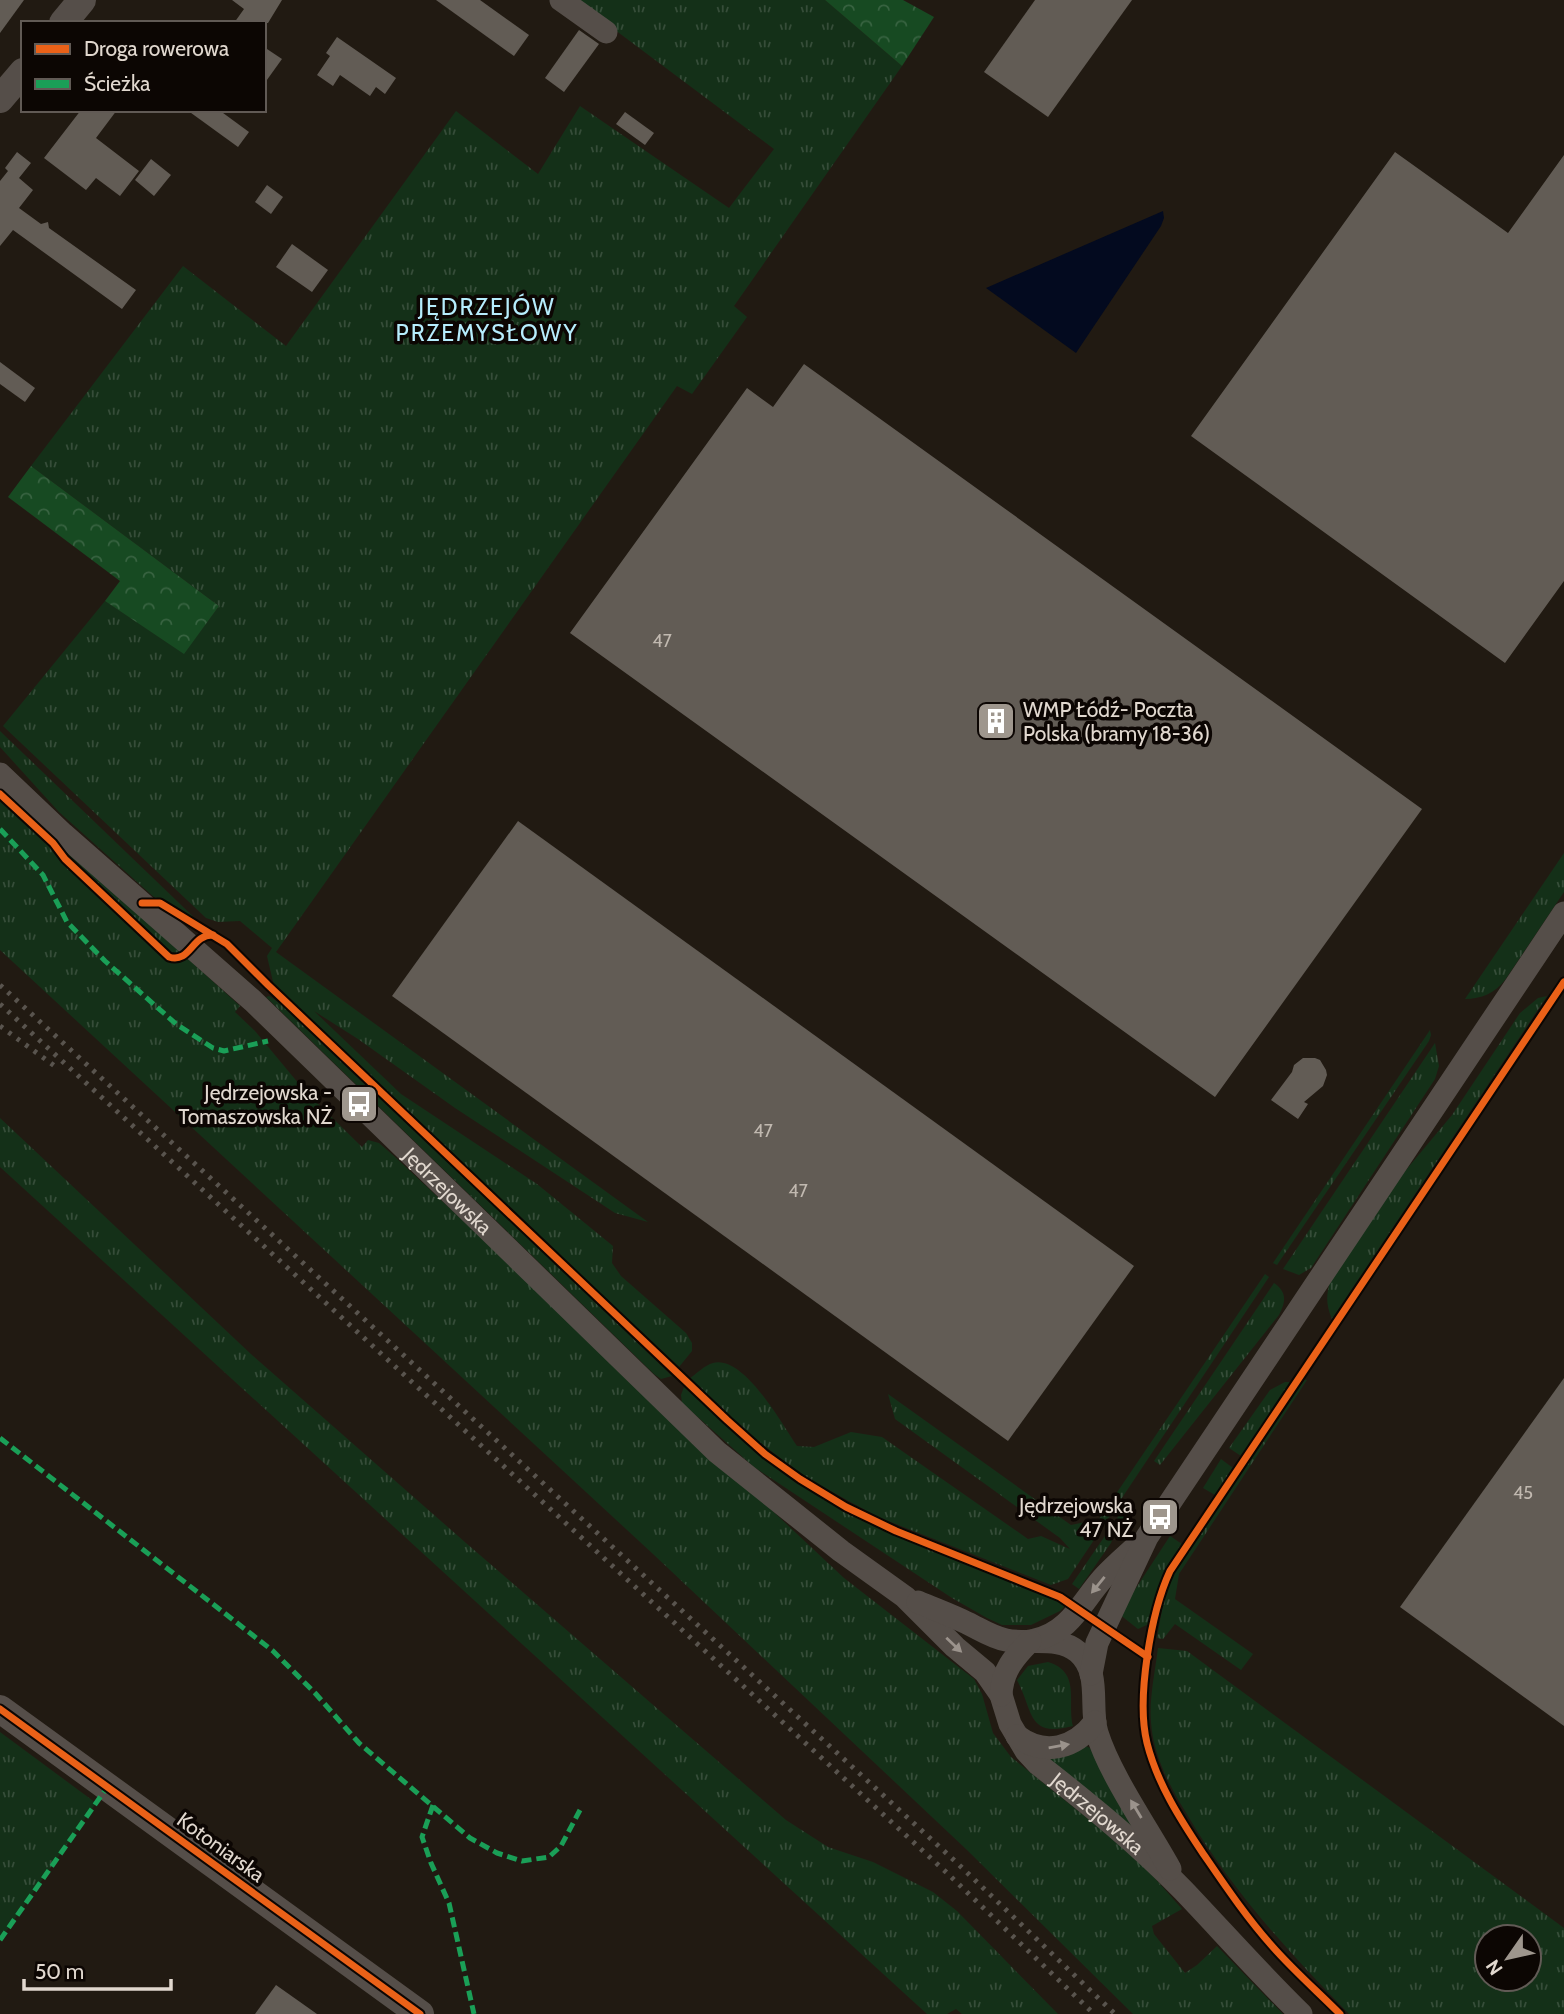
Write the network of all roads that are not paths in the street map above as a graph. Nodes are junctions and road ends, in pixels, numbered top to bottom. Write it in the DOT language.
graph roads {
  1 [pos="82,0"];
  2 [pos="561,0"];
  3 [pos="65,21"];
  4 [pos="606,32"];
  5 [pos="21,74"];
  6 [pos="0,99"];
  7 [pos="0,774"];
  8 [pos="1564,913"];
  9 [pos="1147,1537"];
  10 [pos="905,1597"];
  11 [pos="1030,1641"];
  12 [pos="1091,1674"];
  13 [pos="1001,1695"];
  14 [pos="0,1709"];
  15 [pos="1095,1722"];
  16 [pos="1017,1736"];
  17 [pos="1182,1889"];
  18 [pos="420,2014"];
  19 [pos="1301,2014"];
  1 -- 3 [label="street"];
  2 -- 4 [label="street"];
  5 -- 6 [label="street"];
  7 -- 10 [label="street, Jędrzejowska"];
  8 -- 9 [label="street"];
  9 -- 11 [label="street, one-way"];
  9 -- 12 [label="street"];
  10 -- 11 [label="street, Jędrzejowska"];
  10 -- 13 [label="street, Jędrzejowska, one-way"];
  11 -- 12 [label="street, Jędrzejowska"];
  11 -- 13 [label="street"];
  12 -- 15 [label="street, Jędrzejowska"];
  13 -- 16 [label="street, Jędrzejowska"];
  14 -- 18 [label="street, Kotoniarska"];
  16 -- 15 [label="street, Jędrzejowska, one-way"];
  17 -- 15 [label="street, Jędrzejowska, one-way"];
  16 -- 17 [label="street, Jędrzejowska"];
  17 -- 19 [label="street, Jędrzejowska"];
}
